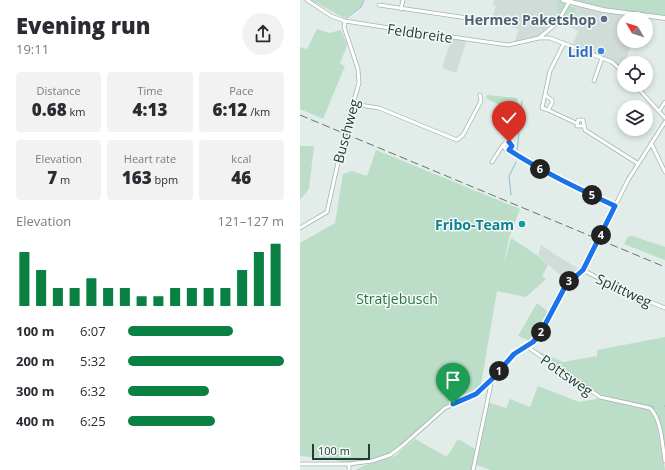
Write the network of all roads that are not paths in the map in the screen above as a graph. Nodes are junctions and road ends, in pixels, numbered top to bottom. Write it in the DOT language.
graph roads {
  1 [pos="307,0"];
  2 [pos="403,0"];
  3 [pos="563,0"];
  4 [pos="569,2"];
  5 [pos="379,5"];
  6 [pos="401,9"];
  7 [pos="665,18"];
  8 [pos="474,19"];
  9 [pos="345,21"];
  10 [pos="539,38"];
  11 [pos="564,43"];
  12 [pos="602,58"];
  13 [pos="617,67"];
  14 [pos="594,81"];
  15 [pos="641,92"];
  16 [pos="545,95"];
  17 [pos="480,96"];
  18 [pos="665,102"];
  19 [pos="353,104"];
  20 [pos="548,110"];
  21 [pos="659,111"];
  22 [pos="665,118"];
  23 [pos="665,122"];
  24 [pos="576,123"];
  25 [pos="583,126"];
  26 [pos="650,143"];
  27 [pos="505,144"];
  28 [pos="509,150"];
  29 [pos="492,162"];
  30 [pos="637,163"];
  31 [pos="665,172"];
  32 [pos="615,206"];
  33 [pos="300,228"];
  34 [pos="583,270"];
  35 [pos="665,308"];
  36 [pos="526,346"];
  37 [pos="492,379"];
  38 [pos="665,461"];
  39 [pos="300,464"];
  40 [pos="349,464"];
  41 [pos="349,470"];
  42 [pos="473,470"];
  1 -- 9 [label="street, Feldbreite"];
  2 -- 6 [label="street"];
  3 -- 4 [label="street"];
  4 -- 7 [label="street"];
  4 -- 10 [label="street, Feldbreite"];
  5 -- 6 [label="street"];
  6 -- 8 [label="street"];
  9 -- 10 [label="street, Feldbreite"];
  9 -- 19 [label="street, Buschweg"];
  10 -- 11 [label="street, Feldbreite"];
  11 -- 12 [label="street, Feldbreite"];
  11 -- 16 [label="street"];
  12 -- 13 [label="street, Feldbreite"];
  12 -- 14 [label="street"];
  15 -- 21 [label="street"];
  16 -- 20 [label="street"];
  16 -- 20 [label="street"];
  17 -- 19 [label="street"];
  18 -- 21 [label="street"];
  19 -- 33 [label="street, Buschweg"];
  20 -- 24 [label="street"];
  21 -- 22 [label="street"];
  23 -- 26 [label="street"];
  24 -- 25 [label="street"];
  24 -- 25 [label="street"];
  25 -- 30 [label="street"];
  26 -- 30 [label="street"];
  26 -- 31 [label="street"];
  27 -- 28 [label="street"];
  27 -- 28 [label="street"];
  27 -- 29 [label="street"];
  28 -- 32 [label="street"];
  30 -- 32 [label="street"];
  32 -- 34 [label="street"];
  34 -- 35 [label="street, Splittweg"];
  34 -- 36 [label="street"];
  36 -- 37 [label="street"];
  36 -- 38 [label="street, Pottsweg"];
  37 -- 40 [label="street"];
  37 -- 42 [label="street"];
  39 -- 40 [label="street"];
  40 -- 41 [label="street"];
}
